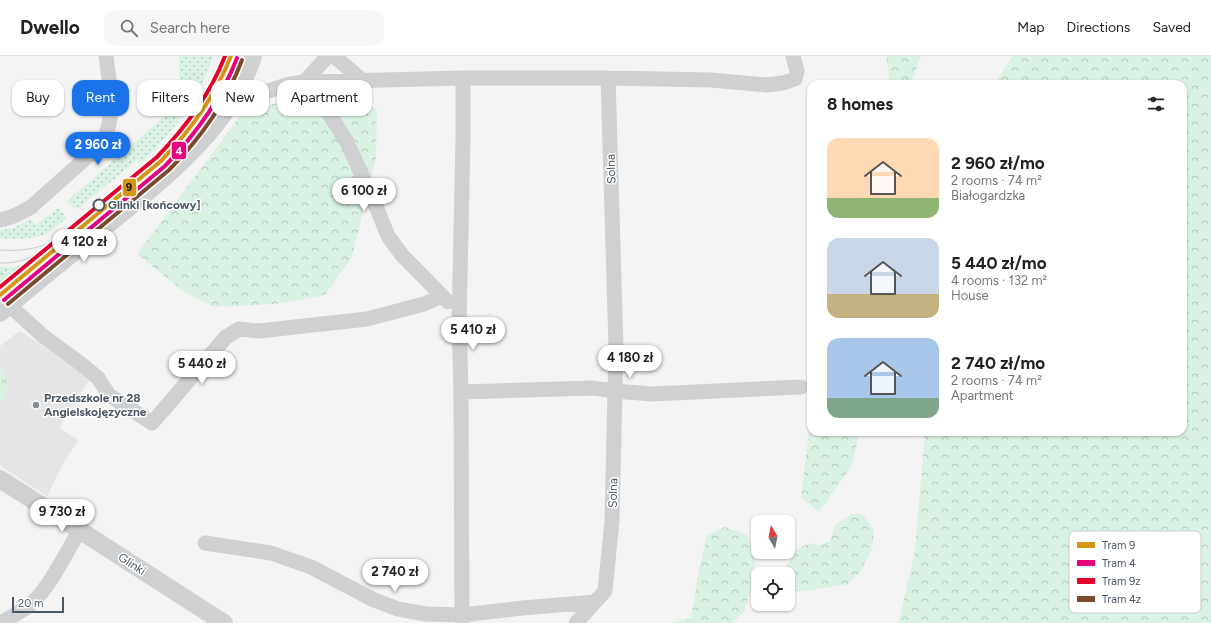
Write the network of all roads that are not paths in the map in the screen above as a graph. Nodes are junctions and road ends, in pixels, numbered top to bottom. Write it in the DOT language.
graph roads {
  1 [pos="106,56"];
  2 [pos="253,56"];
  3 [pos="328,56"];
  4 [pos="334,56"];
  5 [pos="793,56"];
  6 [pos="463,78"];
  7 [pos="608,78"];
  8 [pos="243,80"];
  9 [pos="306,80"];
  10 [pos="362,80"];
  11 [pos="222,116"];
  12 [pos="330,116"];
  13 [pos="0,220"];
  14 [pos="442,296"];
  15 [pos="5,309"];
  16 [pos="459,312"];
  17 [pos="801,387"];
  18 [pos="615,391"];
  19 [pos="461,392"];
  20 [pos="0,479"];
  21 [pos="80,530"];
  22 [pos="204,543"];
  23 [pos="595,602"];
  24 [pos="462,619"];
  25 [pos="0,623"];
  26 [pos="224,623"];
  27 [pos="576,623"];
  1 -- 13 [label="street"];
  2 -- 8 [label="street"];
  3 -- 9 [label="street"];
  4 -- 10 [label="street"];
  5 -- 7 [label="street"];
  6 -- 7 [label="street"];
  6 -- 10 [label="street"];
  6 -- 16 [label="street"];
  7 -- 18 [label="street, Solna"];
  11 -- 15 [label="street"];
  12 -- 14 [label="street"];
  14 -- 15 [label="street"];
  14 -- 16 [label="street"];
  16 -- 19 [label="street"];
  17 -- 18 [label="street"];
  18 -- 19 [label="street"];
  18 -- 23 [label="street, Solna"];
  19 -- 24 [label="street"];
  20 -- 21 [label="street, Glinki"];
  21 -- 25 [label="street"];
  21 -- 26 [label="street, Glinki"];
  22 -- 24 [label="street"];
  23 -- 24 [label="street"];
  23 -- 27 [label="street, Solna"];
}
